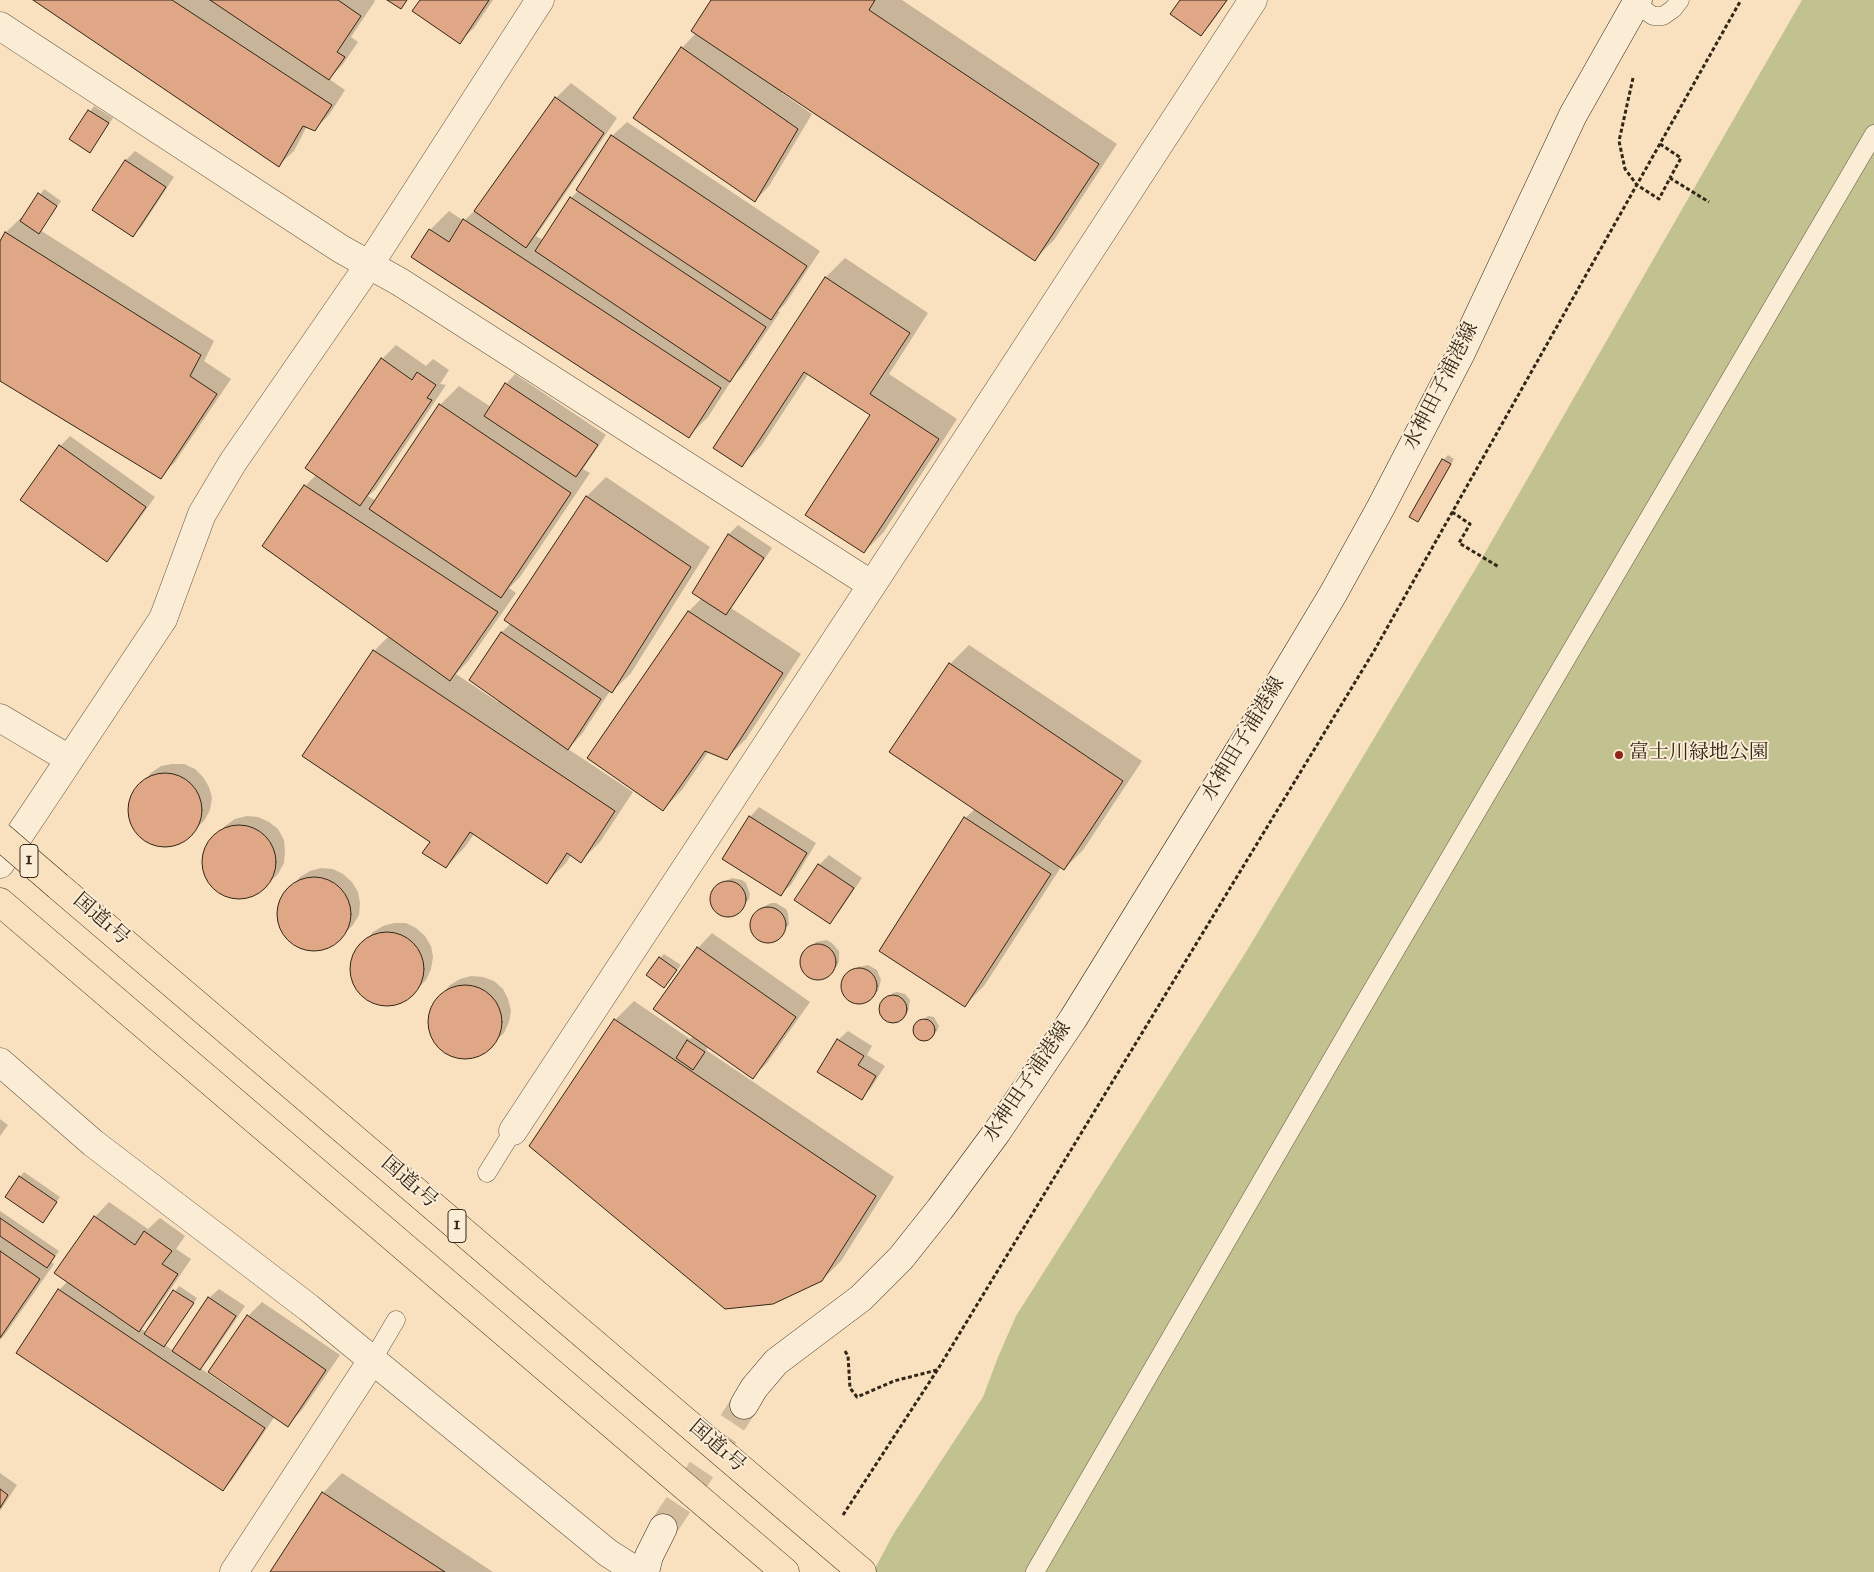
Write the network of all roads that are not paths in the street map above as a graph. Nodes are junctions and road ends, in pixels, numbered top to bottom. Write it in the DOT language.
graph roads {
  1 [pos="540,0"];
  2 [pos="1253,0"];
  3 [pos="1680,0"];
  4 [pos="1634,1"];
  5 [pos="0,26"];
  6 [pos="1874,134"];
  7 [pos="368,264"];
  8 [pos="872,586"];
  9 [pos="0,718"];
  10 [pos="69,759"];
  11 [pos="0,836"];
  12 [pos="0,864"];
  13 [pos="0,902"];
  14 [pos="0,1062"];
  15 [pos="513,1131"];
  16 [pos="487,1173"];
  17 [pos="396,1320"];
  18 [pos="373,1358"];
  19 [pos="744,1405"];
  20 [pos="663,1528"];
  21 [pos="859,1570"];
  22 [pos="234,1572"];
  23 [pos="638,1572"];
  24 [pos="645,1572"];
  25 [pos="785,1572"];
  26 [pos="1035,1572"];
  1 -- 7 [label="street"];
  2 -- 8 [label="street"];
  3 -- 4 [label="lane"];
  4 -- 19 [label="street, 水神田子浦港線"];
  5 -- 7 [label="street"];
  6 -- 26 [label="lane"];
  7 -- 8 [label="street"];
  7 -- 10 [label="street"];
  8 -- 15 [label="street"];
  9 -- 10 [label="street"];
  10 -- 12 [label="street"];
  11 -- 21 [label="highway, 国道1号 / 1, bridge"];
  13 -- 25 [label="highway"];
  14 -- 18 [label="street"];
  15 -- 16 [label="lane"];
  17 -- 18 [label="lane"];
  18 -- 22 [label="street"];
  18 -- 23 [label="street"];
  20 -- 24 [label="street"];
}
